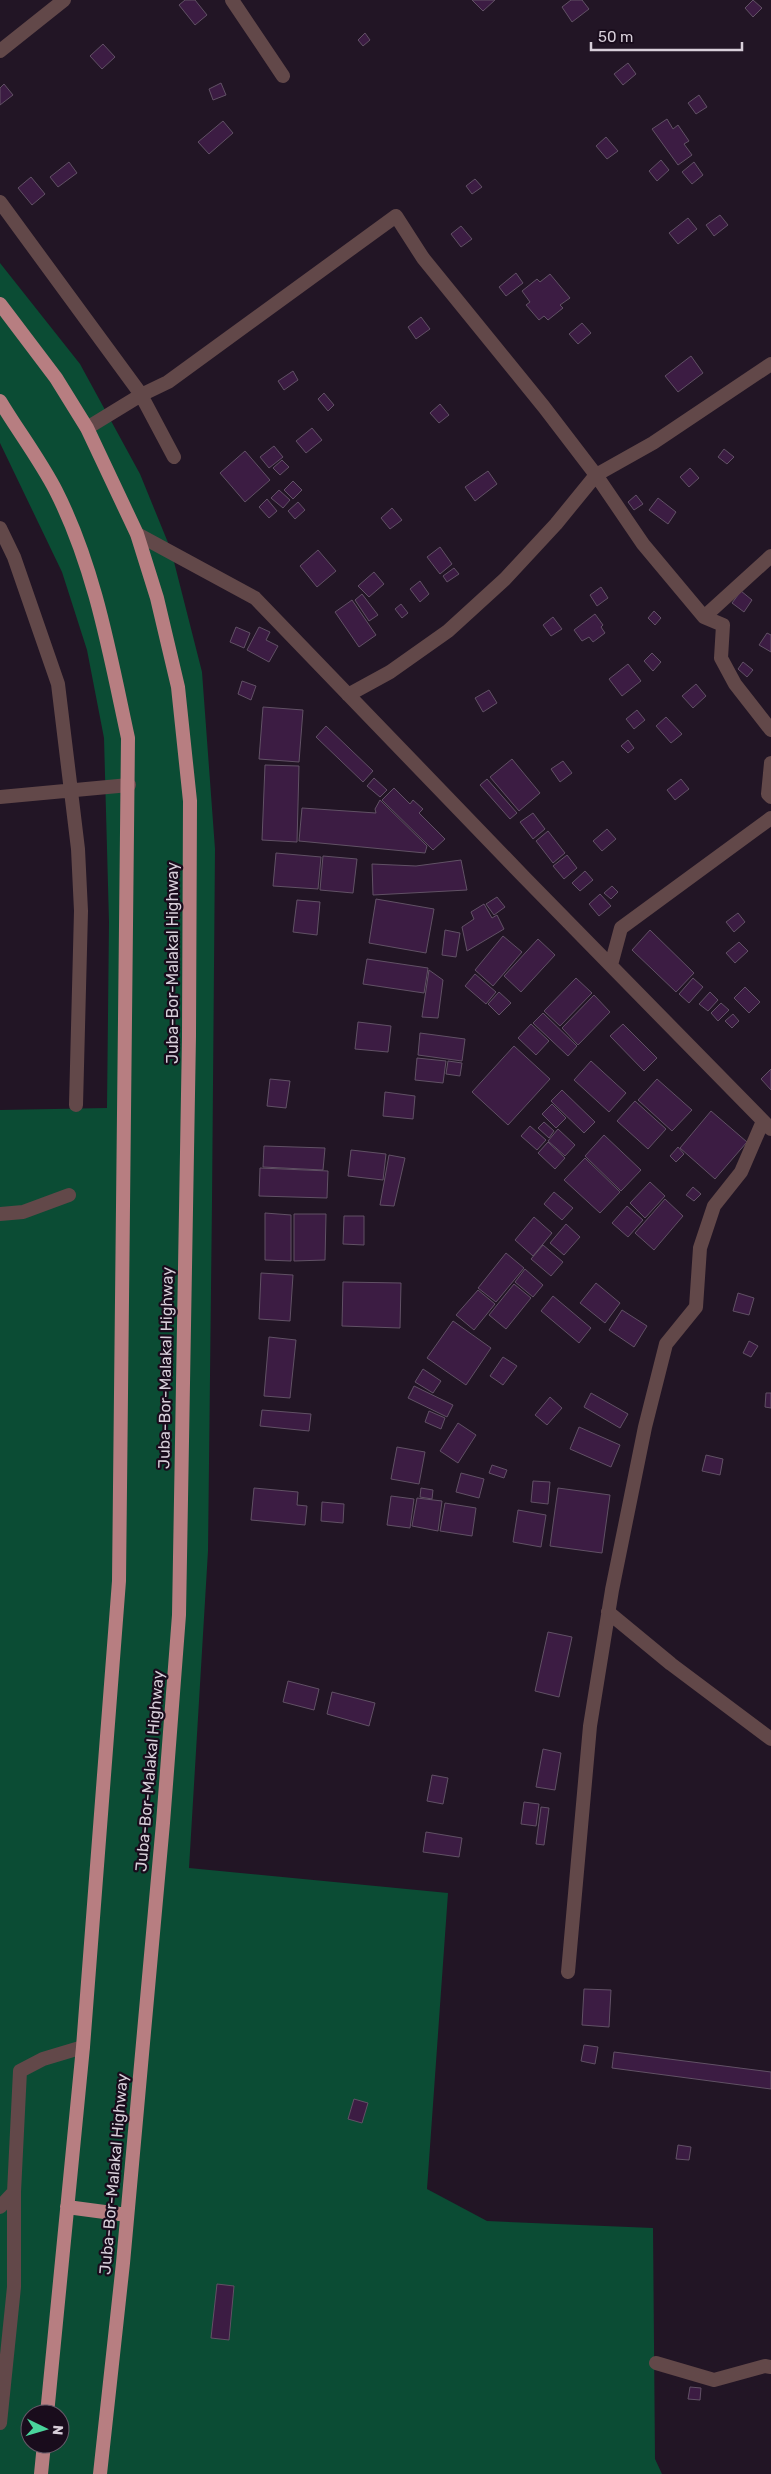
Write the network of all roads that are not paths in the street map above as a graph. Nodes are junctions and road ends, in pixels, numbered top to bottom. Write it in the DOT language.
graph roads {
  1 [pos="64,0"];
  2 [pos="232,0"];
  3 [pos="0,51"];
  4 [pos="283,76"];
  5 [pos="0,202"];
  6 [pos="0,304"];
  7 [pos="771,364"];
  8 [pos="0,401"];
  9 [pos="87,428"];
  10 [pos="174,457"];
  11 [pos="596,476"];
  12 [pos="0,528"];
  13 [pos="136,534"];
  14 [pos="771,556"];
  15 [pos="704,617"];
  16 [pos="348,695"];
  17 [pos="771,730"];
  18 [pos="771,764"];
  19 [pos="129,785"];
  20 [pos="70,789"];
  21 [pos="0,797"];
  22 [pos="771,798"];
  23 [pos="771,818"];
  24 [pos="610,965"];
  25 [pos="76,1105"];
  26 [pos="767,1125"];
  27 [pos="69,1195"];
  28 [pos="0,1214"];
  29 [pos="608,1612"];
  30 [pos="771,1739"];
  31 [pos="568,1972"];
  32 [pos="83,2047"];
  33 [pos="14,2192"];
  34 [pos="0,2207"];
  35 [pos="67,2207"];
  36 [pos="127,2215"];
  37 [pos="656,2363"];
  38 [pos="771,2367"];
  39 [pos="48,2404"];
  40 [pos="0,2423"];
  41 [pos="43,2454"];
  42 [pos="41,2474"];
  43 [pos="100,2474"];
  1 -- 3 [label="street"];
  2 -- 4 [label="street"];
  5 -- 10 [label="street"];
  6 -- 9 [label="highway, Juba-Bor-Malakal Highway"];
  7 -- 11 [label="street"];
  8 -- 19 [label="highway"];
  9 -- 11 [label="street"];
  9 -- 13 [label="highway, Juba-Bor-Malakal Highway"];
  11 -- 15 [label="street"];
  11 -- 16 [label="street"];
  12 -- 20 [label="street"];
  13 -- 16 [label="street"];
  13 -- 36 [label="highway, Juba-Bor-Malakal Highway"];
  14 -- 15 [label="street"];
  15 -- 17 [label="street"];
  16 -- 24 [label="street"];
  18 -- 22 [label="street"];
  19 -- 20 [label="street"];
  19 -- 32 [label="highway"];
  20 -- 21 [label="street"];
  20 -- 25 [label="street"];
  23 -- 24 [label="street"];
  24 -- 26 [label="street"];
  26 -- 29 [label="street"];
  27 -- 28 [label="street"];
  29 -- 30 [label="street"];
  29 -- 31 [label="street"];
  32 -- 33 [label="street"];
  32 -- 35 [label="highway"];
  33 -- 34 [label="street"];
  33 -- 40 [label="street"];
  35 -- 36 [label="highway"];
  35 -- 39 [label="highway"];
  36 -- 43 [label="highway, Juba-Bor-Malakal Highway"];
  37 -- 38 [label="street"];
  41 -- 42 [label="highway"];
}
